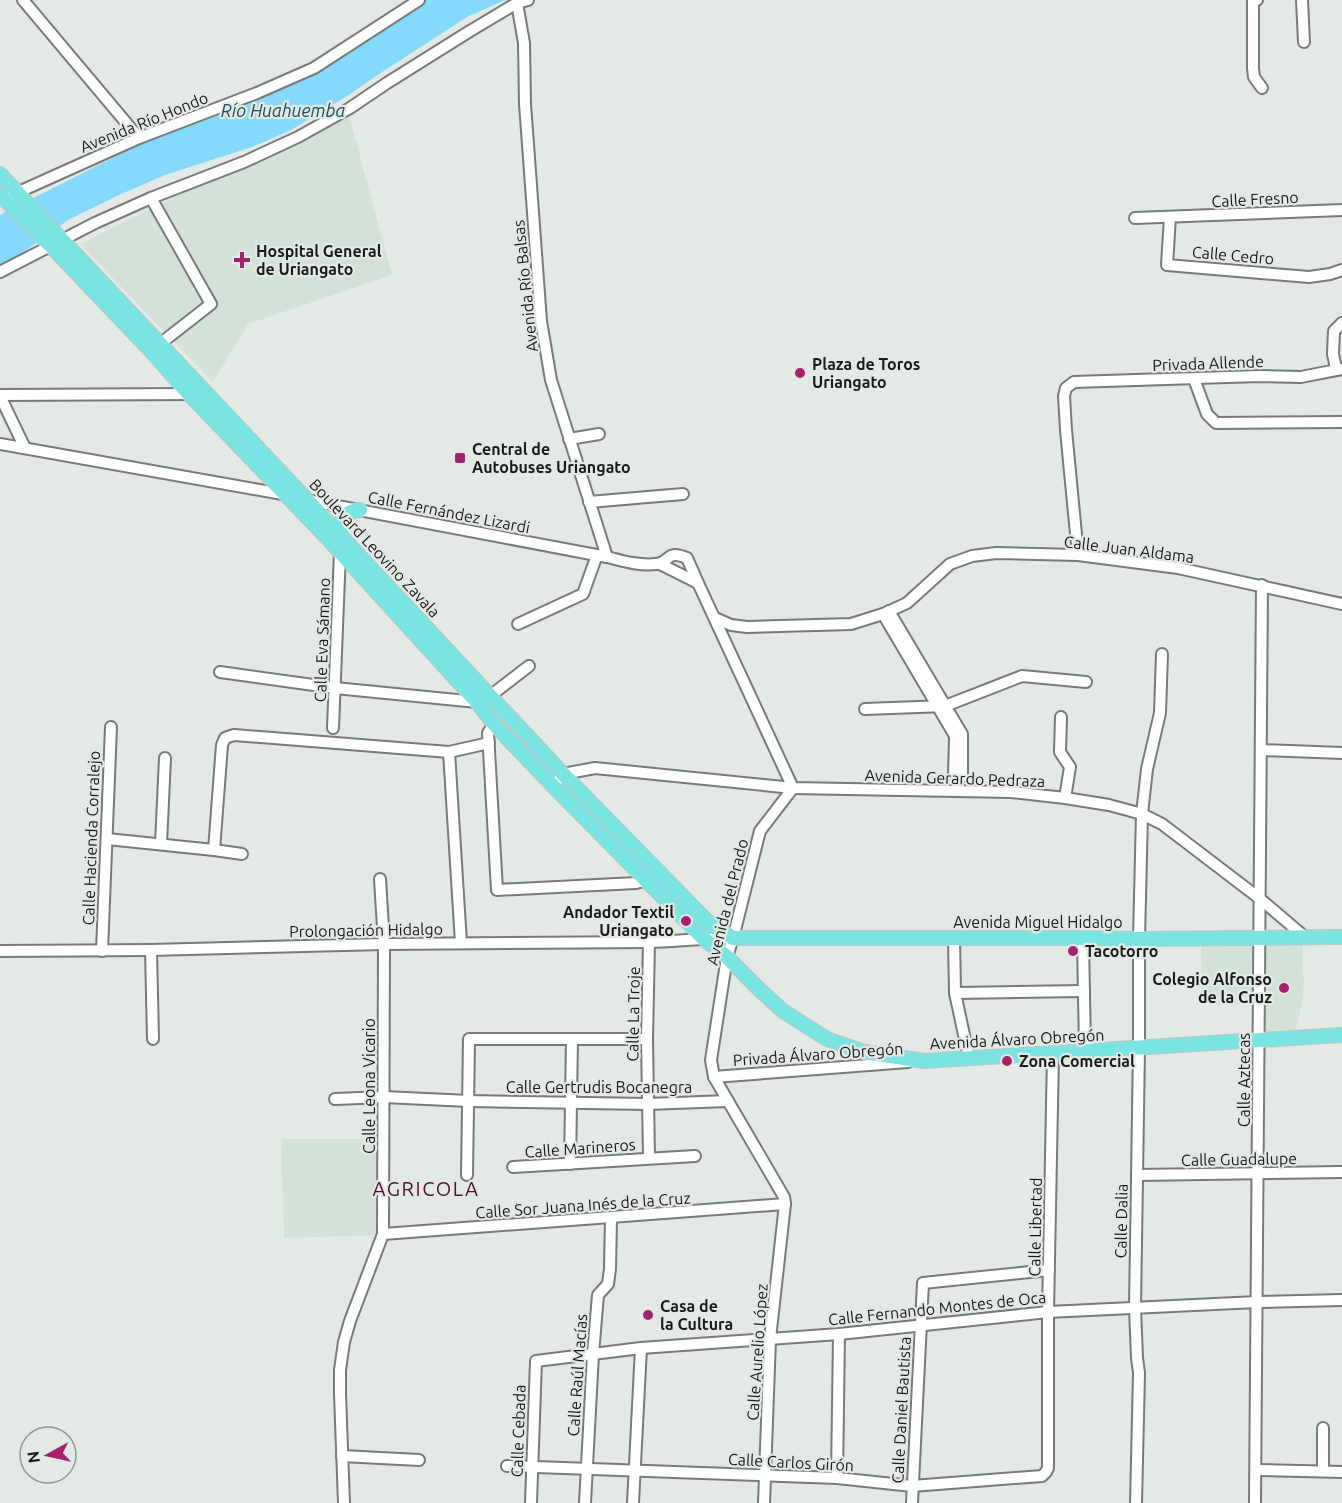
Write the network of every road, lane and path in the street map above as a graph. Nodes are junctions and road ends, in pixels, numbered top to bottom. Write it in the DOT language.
graph roads {
  1 [pos="23,0"];
  2 [pos="419,0"];
  3 [pos="1302,0"];
  4 [pos="1255,1"];
  5 [pos="523,2"];
  6 [pos="1304,42"];
  7 [pos="1262,88"];
  8 [pos="139,138"];
  9 [pos="0,174"];
  10 [pos="9,198"];
  11 [pos="151,198"];
  12 [pos="1342,210"];
  13 [pos="1135,218"];
  14 [pos="1170,218"];
  15 [pos="54,241"];
  16 [pos="1342,270"];
  17 [pos="0,272"];
  18 [pos="1342,323"];
  19 [pos="155,347"];
  20 [pos="1339,369"];
  21 [pos="1194,379"];
  22 [pos="189,394"];
  23 [pos="0,395"];
  24 [pos="1342,422"];
  25 [pos="599,434"];
  26 [pos="569,440"];
  27 [pos="0,444"];
  28 [pos="25,448"];
  29 [pos="683,494"];
  30 [pos="285,495"];
  31 [pos="309,501"];
  32 [pos="589,502"];
  33 [pos="360,510"];
  34 [pos="338,543"];
  35 [pos="1078,555"];
  36 [pos="602,556"];
  37 [pos="660,564"];
  38 [pos="698,583"];
  39 [pos="1262,585"];
  40 [pos="1342,603"];
  41 [pos="886,613"];
  42 [pos="715,618"];
  43 [pos="518,624"];
  44 [pos="1162,654"];
  45 [pos="529,666"];
  46 [pos="220,672"];
  47 [pos="1086,682"];
  48 [pos="335,687"];
  49 [pos="490,696"];
  50 [pos="477,702"];
  51 [pos="941,706"];
  52 [pos="865,709"];
  53 [pos="1061,717"];
  54 [pos="494,724"];
  55 [pos="111,727"];
  56 [pos="333,728"];
  57 [pos="489,743"];
  58 [pos="1261,750"];
  59 [pos="449,753"];
  60 [pos="1342,753"];
  61 [pos="165,758"];
  62 [pos="563,774"];
  63 [pos="553,786"];
  64 [pos="794,788"];
  65 [pos="1065,798"];
  66 [pos="1142,814"];
  67 [pos="107,839"];
  68 [pos="161,844"];
  69 [pos="214,850"];
  70 [pos="242,854"];
  71 [pos="640,864"];
  72 [pos="380,879"];
  73 [pos="647,880"];
  74 [pos="1259,898"];
  75 [pos="1342,936"];
  76 [pos="1305,937"];
  77 [pos="703,938"];
  78 [pos="733,938"];
  79 [pos="954,938"];
  80 [pos="1083,938"];
  81 [pos="1259,938"];
  82 [pos="1139,939"];
  83 [pos="649,942"];
  84 [pos="461,943"];
  85 [pos="384,944"];
  86 [pos="151,950"];
  87 [pos="0,951"];
  88 [pos="102,951"];
  89 [pos="727,957"];
  90 [pos="1084,991"];
  91 [pos="955,993"];
  92 [pos="1342,1035"];
  93 [pos="153,1039"];
  94 [pos="647,1039"];
  95 [pos="572,1040"];
  96 [pos="1260,1041"];
  97 [pos="1139,1048"];
  98 [pos="1085,1051"];
  99 [pos="1053,1053"];
  100 [pos="969,1058"];
  101 [pos="924,1061"];
  102 [pos="714,1077"];
  103 [pos="384,1096"];
  104 [pos="334,1099"];
  105 [pos="469,1101"];
  106 [pos="728,1101"];
  107 [pos="571,1102"];
  108 [pos="648,1104"];
  109 [pos="695,1156"];
  110 [pos="649,1158"];
  111 [pos="570,1164"];
  112 [pos="513,1167"];
  113 [pos="1342,1172"];
  114 [pos="1258,1174"];
  115 [pos="467,1175"];
  116 [pos="1137,1175"];
  117 [pos="785,1204"];
  118 [pos="610,1218"];
  119 [pos="383,1234"];
  120 [pos="1049,1270"];
  121 [pos="1342,1300"];
  122 [pos="1257,1302"];
  123 [pos="1135,1308"];
  124 [pos="1048,1312"];
  125 [pos="920,1325"];
  126 [pos="839,1334"];
  127 [pos="771,1339"];
  128 [pos="641,1348"];
  129 [pos="593,1354"];
  130 [pos="536,1361"];
  131 [pos="1323,1428"];
  132 [pos="342,1456"];
  133 [pos="419,1460"];
  134 [pos="507,1466"];
  135 [pos="532,1466"];
  136 [pos="587,1468"];
  137 [pos="635,1470"];
  138 [pos="1256,1470"];
  139 [pos="1323,1471"];
  140 [pos="1342,1472"];
  141 [pos="1046,1473"];
  142 [pos="765,1475"];
  143 [pos="837,1478"];
  144 [pos="912,1486"];
  145 [pos="345,1503"];
  146 [pos="531,1503"];
  147 [pos="585,1503"];
  148 [pos="633,1503"];
  149 [pos="764,1503"];
  150 [pos="912,1503"];
  151 [pos="1136,1503"];
  152 [pos="1255,1503"];
  1 -- 8 [label="street"];
  2 -- 8 [label="street, Avenida Río Hondo"];
  3 -- 6 [label="street"];
  4 -- 7 [label="street"];
  5 -- 11 [label="street"];
  5 -- 26 [label="street, Avenida Río Balsas"];
  8 -- 10 [label="street, Avenida Río Hondo"];
  9 -- 10 [label="main road, Boulevard Leovino Zavala"];
  10 -- 15 [label="main road, Boulevard Leovino Zavala"];
  11 -- 15 [label="street"];
  11 -- 19 [label="street"];
  12 -- 14 [label="street, Calle Fresno"];
  13 -- 14 [label="street, Calle Fresno"];
  14 -- 16 [label="street, Calle Cedro"];
  15 -- 17 [label="street"];
  15 -- 19 [label="main road, Boulevard Leovino Zavala"];
  18 -- 20 [label="street"];
  19 -- 22 [label="main road, Boulevard Leovino Zavala"];
  19 -- 31 [label="main road, Boulevard Leovino Zavala"];
  20 -- 21 [label="street, Privada Allende"];
  21 -- 24 [label="street"];
  21 -- 35 [label="street, Privada Allende"];
  22 -- 23 [label="street"];
  22 -- 30 [label="main road, Boulevard Leovino Zavala"];
  23 -- 28 [label="street"];
  25 -- 26 [label="street"];
  26 -- 32 [label="street, Avenida Río Balsas"];
  27 -- 28 [label="street, Calle Fernández Lizardi"];
  28 -- 30 [label="street, Calle Fernández Lizardi"];
  29 -- 32 [label="street"];
  30 -- 31 [label="street, Calle Fernández Lizardi"];
  30 -- 34 [label="main road, Boulevard Leovino Zavala"];
  31 -- 33 [label="street, Calle Fernández Lizardi"];
  31 -- 34 [label="main road, Boulevard Leovino Zavala"];
  32 -- 36 [label="street, Avenida Río Balsas"];
  33 -- 34 [label="main road"];
  33 -- 36 [label="street, Calle Fernández Lizardi"];
  34 -- 48 [label="street, Calle Eva Sámano"];
  34 -- 49 [label="main road, Boulevard Leovino Zavala"];
  34 -- 50 [label="main road, Boulevard Leovino Zavala"];
  35 -- 39 [label="street, Calle Juan Aldama"];
  35 -- 41 [label="street, Calle Juan Aldama"];
  36 -- 37 [label="street, Calle Fernández Lizardi"];
  36 -- 43 [label="street"];
  37 -- 38 [label="street"];
  37 -- 38 [label="street"];
  38 -- 42 [label="street"];
  39 -- 40 [label="street, Calle Juan Aldama"];
  39 -- 58 [label="street, Calle Aztecas"];
  41 -- 42 [label="street, Calle Juan Aldama"];
  41 -- 51 [label="street"];
  42 -- 64 [label="street"];
  44 -- 66 [label="street, Calle Dalia"];
  45 -- 49 [label="street"];
  46 -- 48 [label="street"];
  47 -- 51 [label="street"];
  48 -- 50 [label="street"];
  48 -- 56 [label="street, Calle Eva Sámano"];
  49 -- 62 [label="main road, Boulevard Leovino Zavala"];
  50 -- 54 [label="main road, Boulevard Leovino Zavala"];
  51 -- 51 [label="street"];
  51 -- 52 [label="street"];
  53 -- 65 [label="street"];
  54 -- 57 [label="street"];
  54 -- 63 [label="main road, Boulevard Leovino Zavala"];
  55 -- 67 [label="street, Calle Hacienda Corralejo"];
  57 -- 59 [label="street"];
  57 -- 73 [label="street"];
  58 -- 60 [label="street"];
  58 -- 74 [label="street, Calle Aztecas"];
  59 -- 69 [label="street"];
  59 -- 84 [label="street"];
  61 -- 68 [label="street"];
  62 -- 63 [label="street"];
  62 -- 64 [label="street, Avenida Gerardo Pedraza"];
  62 -- 71 [label="main road, Boulevard Leovino Zavala"];
  63 -- 71 [label="main road, Boulevard Leovino Zavala"];
  64 -- 65 [label="street, Avenida Gerardo Pedraza"];
  64 -- 78 [label="street, Avenida del Prado"];
  65 -- 66 [label="street, Avenida Gerardo Pedraza"];
  66 -- 74 [label="street, Avenida Gerardo Pedraza"];
  66 -- 82 [label="street, Calle Dalia"];
  67 -- 68 [label="street"];
  67 -- 88 [label="street, Calle Hacienda Corralejo"];
  68 -- 69 [label="street"];
  69 -- 70 [label="street"];
  71 -- 73 [label="main road, Boulevard Leovino Zavala"];
  71 -- 78 [label="main road, Boulevard Leovino Zavala"];
  72 -- 85 [label="street, Calle Leona Vicario"];
  73 -- 77 [label="main road, Boulevard Leovino Zavala"];
  74 -- 76 [label="street, Avenida Gerardo Pedraza"];
  74 -- 81 [label="street, Calle Aztecas"];
  75 -- 76 [label="main road, Avenida Miguel Hidalgo"];
  76 -- 81 [label="main road, Avenida Miguel Hidalgo"];
  77 -- 78 [label="street, Prolongación Hidalgo"];
  77 -- 83 [label="street, Prolongación Hidalgo"];
  77 -- 89 [label="main road, Boulevard Leovino Zavala"];
  78 -- 79 [label="main road, Avenida Miguel Hidalgo"];
  78 -- 89 [label="street, Avenida del Prado"];
  79 -- 80 [label="main road, Avenida Miguel Hidalgo"];
  79 -- 91 [label="street"];
  80 -- 82 [label="main road, Avenida Miguel Hidalgo"];
  80 -- 90 [label="street"];
  81 -- 82 [label="main road, Avenida Miguel Hidalgo"];
  81 -- 96 [label="street, Calle Aztecas"];
  82 -- 97 [label="street, Calle Dalia"];
  83 -- 84 [label="street, Prolongación Hidalgo"];
  83 -- 94 [label="street, Calle La Troje"];
  84 -- 85 [label="street, Prolongación Hidalgo"];
  85 -- 86 [label="street, Prolongación Hidalgo"];
  85 -- 103 [label="street, Calle Leona Vicario"];
  86 -- 88 [label="street, Prolongación Hidalgo"];
  86 -- 93 [label="street"];
  87 -- 88 [label="street, Prolongación Hidalgo"];
  89 -- 101 [label="main road, Avenida Álvaro Obregón"];
  89 -- 102 [label="street, Avenida del Prado"];
  90 -- 91 [label="street"];
  90 -- 98 [label="street"];
  91 -- 100 [label="street"];
  92 -- 96 [label="main road, Avenida Álvaro Obregón"];
  94 -- 95 [label="street"];
  94 -- 108 [label="street, Calle La Troje"];
  95 -- 105 [label="street"];
  95 -- 107 [label="street"];
  96 -- 97 [label="main road, Avenida Álvaro Obregón"];
  96 -- 114 [label="street, Calle Aztecas"];
  97 -- 98 [label="main road, Avenida Álvaro Obregón"];
  97 -- 116 [label="street, Calle Dalia"];
  98 -- 99 [label="main road, Avenida Álvaro Obregón"];
  99 -- 100 [label="main road, Avenida Álvaro Obregón"];
  99 -- 120 [label="street, Calle Libertad"];
  100 -- 101 [label="main road, Avenida Álvaro Obregón"];
  101 -- 102 [label="street, Privada Álvaro Obregón"];
  102 -- 106 [label="street, Avenida del Prado"];
  103 -- 104 [label="street, Calle Gertrudis Bocanegra"];
  103 -- 105 [label="street, Calle Gertrudis Bocanegra"];
  103 -- 119 [label="street, Calle Leona Vicario"];
  105 -- 107 [label="street, Calle Gertrudis Bocanegra"];
  105 -- 115 [label="street"];
  106 -- 108 [label="street, Calle Gertrudis Bocanegra"];
  106 -- 117 [label="street, Avenida del Prado"];
  107 -- 108 [label="street, Calle Gertrudis Bocanegra"];
  107 -- 111 [label="street"];
  108 -- 110 [label="street, Calle La Troje"];
  109 -- 110 [label="street, Calle Marineros"];
  110 -- 111 [label="street, Calle Marineros"];
  111 -- 112 [label="street, Calle Marineros"];
  113 -- 114 [label="street, Calle Guadalupe"];
  114 -- 116 [label="street, Calle Guadalupe"];
  114 -- 122 [label="street, Calle Aztecas"];
  116 -- 123 [label="street, Calle Dalia"];
  117 -- 118 [label="street, Calle Sor Juana Inés de la Cruz"];
  117 -- 127 [label="street, Calle Aurelio López"];
  118 -- 119 [label="street, Calle Sor Juana Inés de la Cruz"];
  118 -- 129 [label="street, Calle Raúl Macías"];
  119 -- 132 [label="street, Calle Leona Vicario"];
  120 -- 124 [label="street, Calle Libertad"];
  120 -- 125 [label="street, Calle Daniel Bautista"];
  121 -- 122 [label="street, Calle Fernando Montes de Oca"];
  122 -- 123 [label="street, Calle Fernando Montes de Oca"];
  122 -- 138 [label="street, Calle Aztecas"];
  123 -- 124 [label="street, Calle Fernando Montes de Oca"];
  123 -- 151 [label="street, Calle Dalia"];
  124 -- 125 [label="street, Calle Fernando Montes de Oca"];
  124 -- 141 [label="street, Calle Libertad"];
  125 -- 126 [label="street, Calle Fernando Montes de Oca"];
  125 -- 144 [label="street, Calle Daniel Bautista"];
  126 -- 127 [label="street, Calle Fernando Montes de Oca"];
  126 -- 143 [label="street"];
  127 -- 128 [label="street, Calle Fernando Montes de Oca"];
  127 -- 142 [label="street, Calle Aurelio López"];
  128 -- 129 [label="street, Calle Fernando Montes de Oca"];
  128 -- 137 [label="street"];
  129 -- 130 [label="street, Calle Fernando Montes de Oca"];
  129 -- 136 [label="street, Calle Raúl Macías"];
  130 -- 135 [label="street, Calle Cebada"];
  131 -- 139 [label="street"];
  132 -- 133 [label="street"];
  132 -- 145 [label="street, Calle Leona Vicario"];
  134 -- 135 [label="street, Calle Carlos Girón"];
  135 -- 136 [label="street, Calle Carlos Girón"];
  135 -- 146 [label="street, Calle Cebada"];
  136 -- 137 [label="street, Calle Carlos Girón"];
  136 -- 147 [label="street, Calle Raúl Macías"];
  137 -- 142 [label="street, Calle Carlos Girón"];
  137 -- 148 [label="street"];
  138 -- 139 [label="street"];
  138 -- 152 [label="street, Calle Aztecas"];
  139 -- 140 [label="street"];
  141 -- 144 [label="street, Calle Carlos Girón"];
  142 -- 143 [label="street, Calle Carlos Girón"];
  142 -- 149 [label="street, Calle Aurelio López"];
  143 -- 144 [label="street, Calle Carlos Girón"];
  144 -- 150 [label="street, Calle Daniel Bautista"];
}
